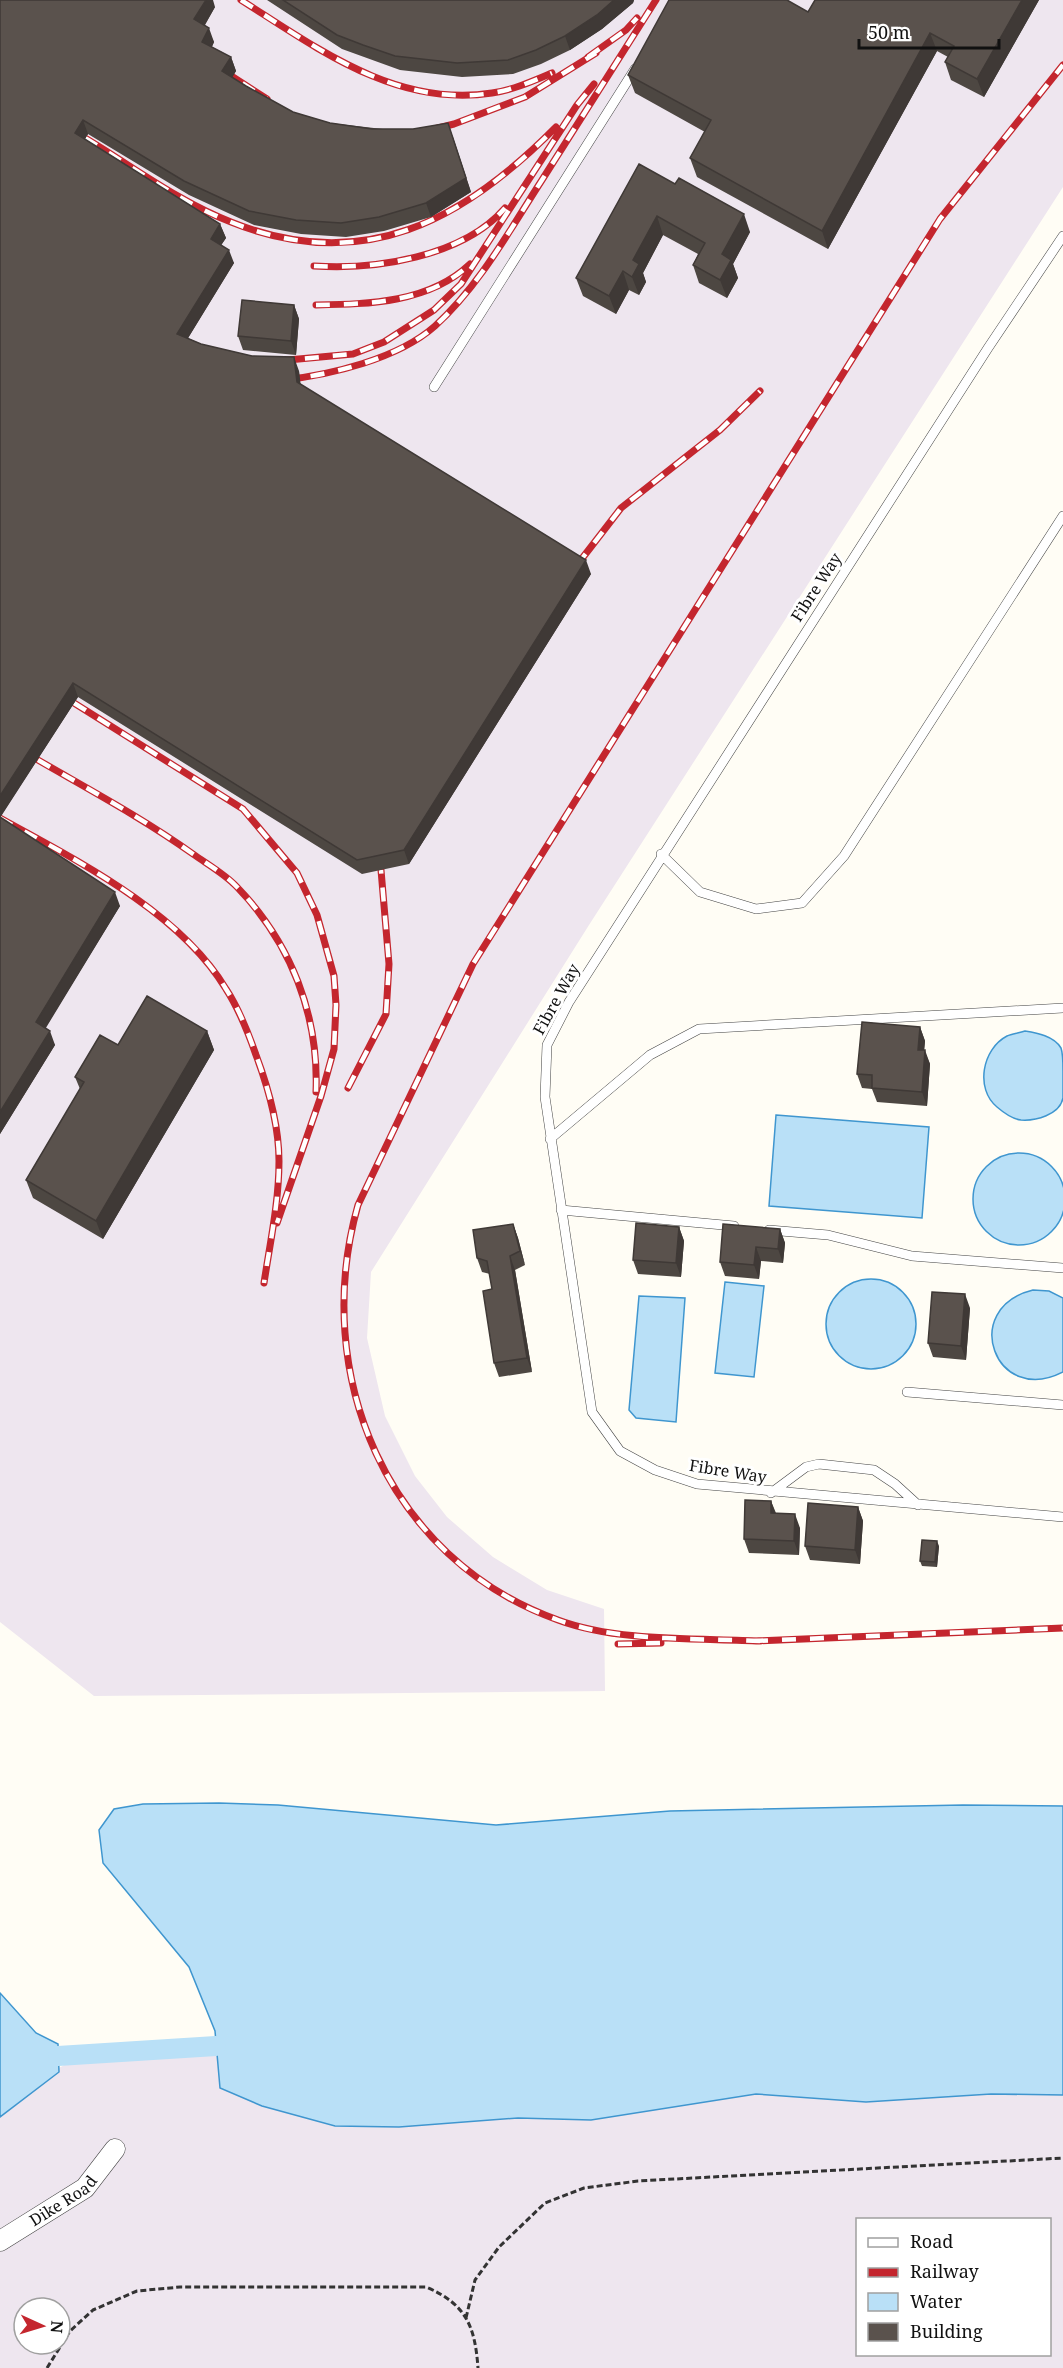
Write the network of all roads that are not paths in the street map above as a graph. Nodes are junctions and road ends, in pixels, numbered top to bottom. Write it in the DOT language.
graph roads {
  1 [pos="641,60"];
  2 [pos="1063,236"];
  3 [pos="434,387"];
  4 [pos="1063,516"];
  5 [pos="661,855"];
  6 [pos="1063,1008"];
  7 [pos="550,1139"];
  8 [pos="561,1210"];
  9 [pos="743,1227"];
  10 [pos="755,1228"];
  11 [pos="1063,1268"];
  12 [pos="907,1392"];
  13 [pos="1063,1405"];
  14 [pos="771,1492"];
  15 [pos="919,1505"];
  16 [pos="1063,1517"];
  17 [pos="115,2149"];
  18 [pos="0,2241"];
  1 -- 3 [label="lane"];
  2 -- 5 [label="lane, Fibre Way"];
  4 -- 5 [label="lane"];
  5 -- 7 [label="lane, Fibre Way"];
  6 -- 7 [label="lane"];
  7 -- 8 [label="lane, Fibre Way"];
  8 -- 9 [label="lane"];
  8 -- 14 [label="lane, Fibre Way"];
  10 -- 11 [label="lane"];
  12 -- 13 [label="lane"];
  14 -- 15 [label="lane, Fibre Way"];
  14 -- 15 [label="lane"];
  15 -- 16 [label="lane, Fibre Way"];
  17 -- 18 [label="street, Dike Road"];
}
